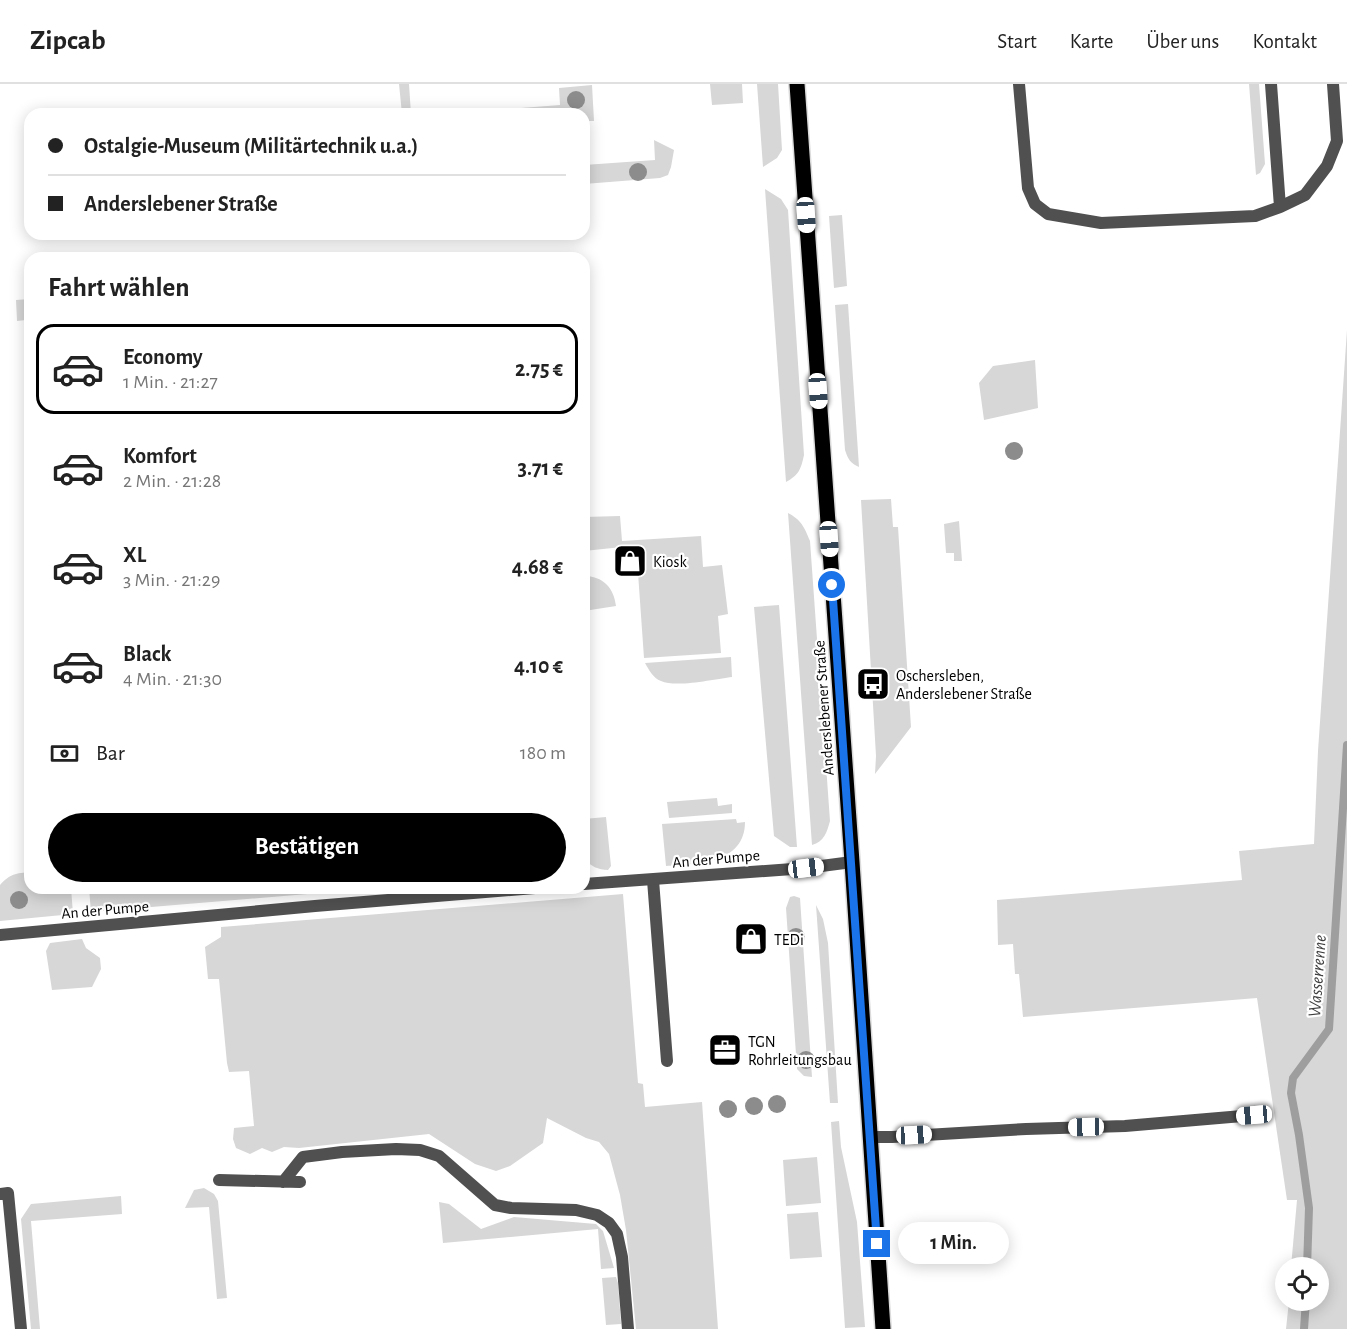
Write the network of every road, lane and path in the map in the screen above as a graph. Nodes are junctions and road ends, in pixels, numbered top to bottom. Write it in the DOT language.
graph roads {
  1 [pos="797,84"];
  2 [pos="1019,84"];
  3 [pos="1271,84"];
  4 [pos="1333,84"];
  5 [pos="1280,207"];
  6 [pos="852,862"];
  7 [pos="653,880"];
  8 [pos="590,884"];
  9 [pos="462,894"];
  10 [pos="0,935"];
  11 [pos="667,1061"];
  12 [pos="1254,1115"];
  13 [pos="870,1137"];
  14 [pos="219,1180"];
  15 [pos="283,1182"];
  16 [pos="300,1182"];
  17 [pos="0,1194"];
  18 [pos="21,1329"];
  19 [pos="628,1329"];
  20 [pos="883,1329"];
  1 -- 6 [label="main road, Anderslebener Straße"];
  2 -- 5 [label="street"];
  3 -- 5 [label="street"];
  4 -- 5 [label="street"];
  6 -- 7 [label="street, An der Pumpe"];
  6 -- 13 [label="main road, Anderslebener Straße"];
  7 -- 8 [label="street, An der Pumpe"];
  7 -- 11 [label="street"];
  9 -- 10 [label="street, An der Pumpe"];
  12 -- 13 [label="street"];
  13 -- 20 [label="main road, Anderslebener Straße"];
  14 -- 15 [label="street"];
  15 -- 16 [label="street"];
  15 -- 19 [label="street"];
  17 -- 18 [label="street"];
}
